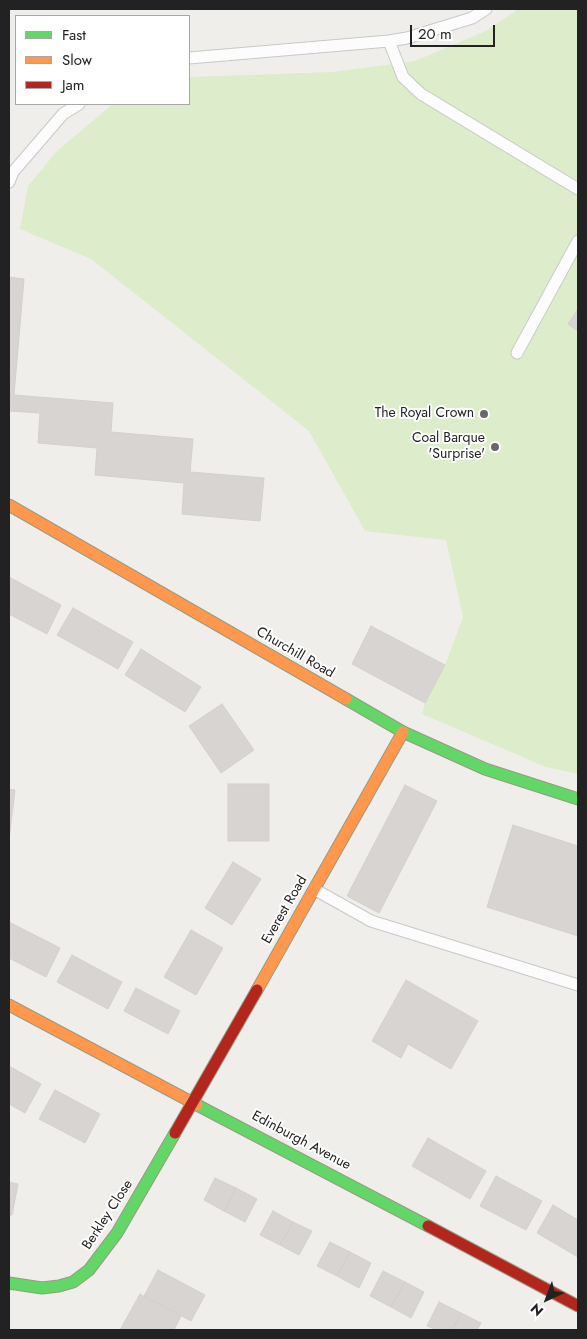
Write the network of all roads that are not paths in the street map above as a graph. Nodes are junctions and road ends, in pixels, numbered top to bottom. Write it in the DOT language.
graph roads {
  1 [pos="486,9"];
  2 [pos="390,42"];
  3 [pos="190,58"];
  4 [pos="77,105"];
  5 [pos="9,182"];
  6 [pos="578,190"];
  7 [pos="578,241"];
  8 [pos="517,353"];
  9 [pos="9,506"];
  10 [pos="402,732"];
  11 [pos="578,799"];
  12 [pos="314,889"];
  13 [pos="578,985"];
  14 [pos="9,1005"];
  15 [pos="194,1101"];
  16 [pos="9,1283"];
  17 [pos="578,1306"];
  1 -- 2 [label="lane"];
  2 -- 3 [label="lane"];
  2 -- 6 [label="lane"];
  4 -- 5 [label="lane"];
  7 -- 8 [label="lane"];
  9 -- 10 [label="street, Churchill Road"];
  10 -- 11 [label="street, Churchill Road"];
  10 -- 12 [label="street, Everest Road"];
  12 -- 13 [label="lane"];
  12 -- 15 [label="street, Everest Road"];
  14 -- 15 [label="street, Edinburgh Avenue"];
  15 -- 16 [label="street, Berkley Close"];
  15 -- 17 [label="street, Edinburgh Avenue"];
}
